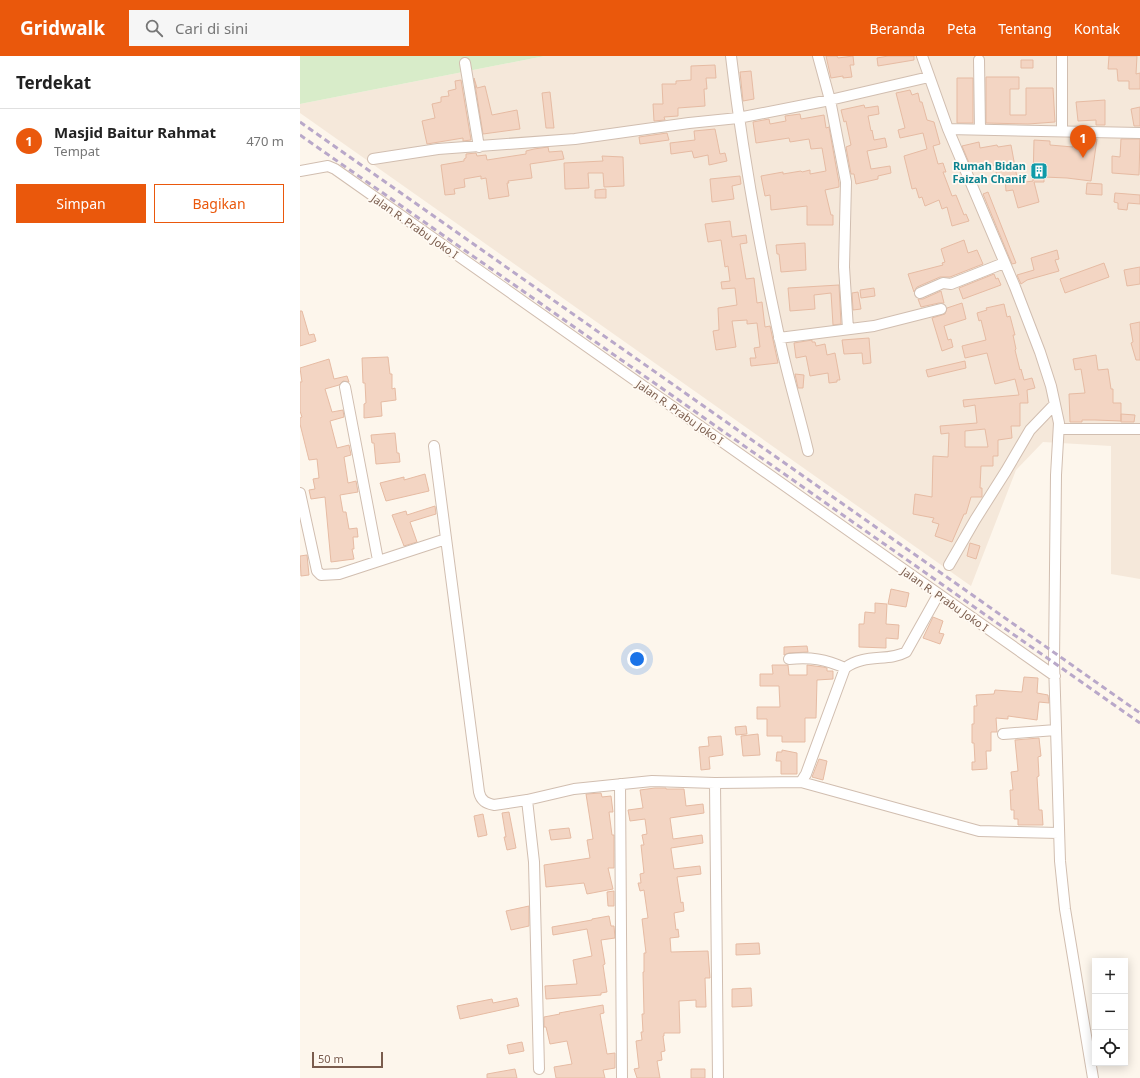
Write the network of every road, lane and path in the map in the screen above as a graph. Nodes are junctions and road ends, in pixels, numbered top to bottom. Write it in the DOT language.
graph roads {
  1 [pos="731,56"];
  2 [pos="818,56"];
  3 [pos="922,56"];
  4 [pos="1062,56"];
  5 [pos="979,60"];
  6 [pos="465,63"];
  7 [pos="929,77"];
  8 [pos="830,100"];
  9 [pos="738,118"];
  10 [pos="951,129"];
  11 [pos="980,130"];
  12 [pos="1062,131"];
  13 [pos="1140,133"];
  14 [pos="479,147"];
  15 [pos="373,159"];
  16 [pos="300,171"];
  17 [pos="1004,263"];
  18 [pos="920,293"];
  19 [pos="941,309"];
  20 [pos="848,330"];
  21 [pos="779,338"];
  22 [pos="345,387"];
  23 [pos="1056,407"];
  24 [pos="1060,426"];
  25 [pos="1140,429"];
  26 [pos="434,446"];
  27 [pos="808,451"];
  28 [pos="300,493"];
  29 [pos="446,538"];
  30 [pos="378,560"];
  31 [pos="948,565"];
  32 [pos="938,595"];
  33 [pos="789,660"];
  34 [pos="845,668"];
  35 [pos="1054,676"];
  36 [pos="1056,730"];
  37 [pos="1003,734"];
  38 [pos="801,782"];
  39 [pos="715,783"];
  40 [pos="620,784"];
  41 [pos="527,800"];
  42 [pos="1059,833"];
  43 [pos="540,1068"];
  44 [pos="622,1078"];
  45 [pos="718,1078"];
  46 [pos="1093,1078"];
  1 -- 9 [label="street"];
  2 -- 8 [label="street"];
  3 -- 7 [label="street"];
  4 -- 12 [label="street"];
  5 -- 11 [label="street"];
  6 -- 14 [label="street"];
  7 -- 8 [label="street"];
  7 -- 10 [label="street"];
  8 -- 9 [label="street"];
  8 -- 20 [label="street"];
  9 -- 14 [label="street"];
  9 -- 21 [label="street"];
  10 -- 11 [label="street"];
  10 -- 17 [label="street"];
  11 -- 12 [label="street"];
  12 -- 13 [label="street"];
  14 -- 15 [label="street"];
  16 -- 32 [label="street, Jalan R. Prabu Joko I"];
  17 -- 18 [label="street"];
  17 -- 23 [label="street"];
  19 -- 20 [label="street"];
  20 -- 21 [label="street"];
  21 -- 27 [label="street"];
  22 -- 30 [label="street"];
  23 -- 24 [label="street"];
  23 -- 31 [label="street"];
  24 -- 25 [label="street"];
  24 -- 35 [label="street"];
  26 -- 29 [label="street"];
  28 -- 30 [label="street"];
  29 -- 30 [label="street"];
  29 -- 41 [label="street"];
  32 -- 34 [label="street"];
  32 -- 35 [label="street, Jalan R. Prabu Joko I"];
  33 -- 34 [label="street"];
  34 -- 38 [label="street"];
  35 -- 36 [label="street"];
  36 -- 37 [label="street"];
  36 -- 42 [label="street"];
  38 -- 39 [label="street"];
  38 -- 42 [label="street"];
  39 -- 40 [label="street"];
  39 -- 45 [label="street"];
  40 -- 41 [label="street"];
  40 -- 44 [label="street"];
  41 -- 43 [label="street"];
  42 -- 46 [label="street"];
}
